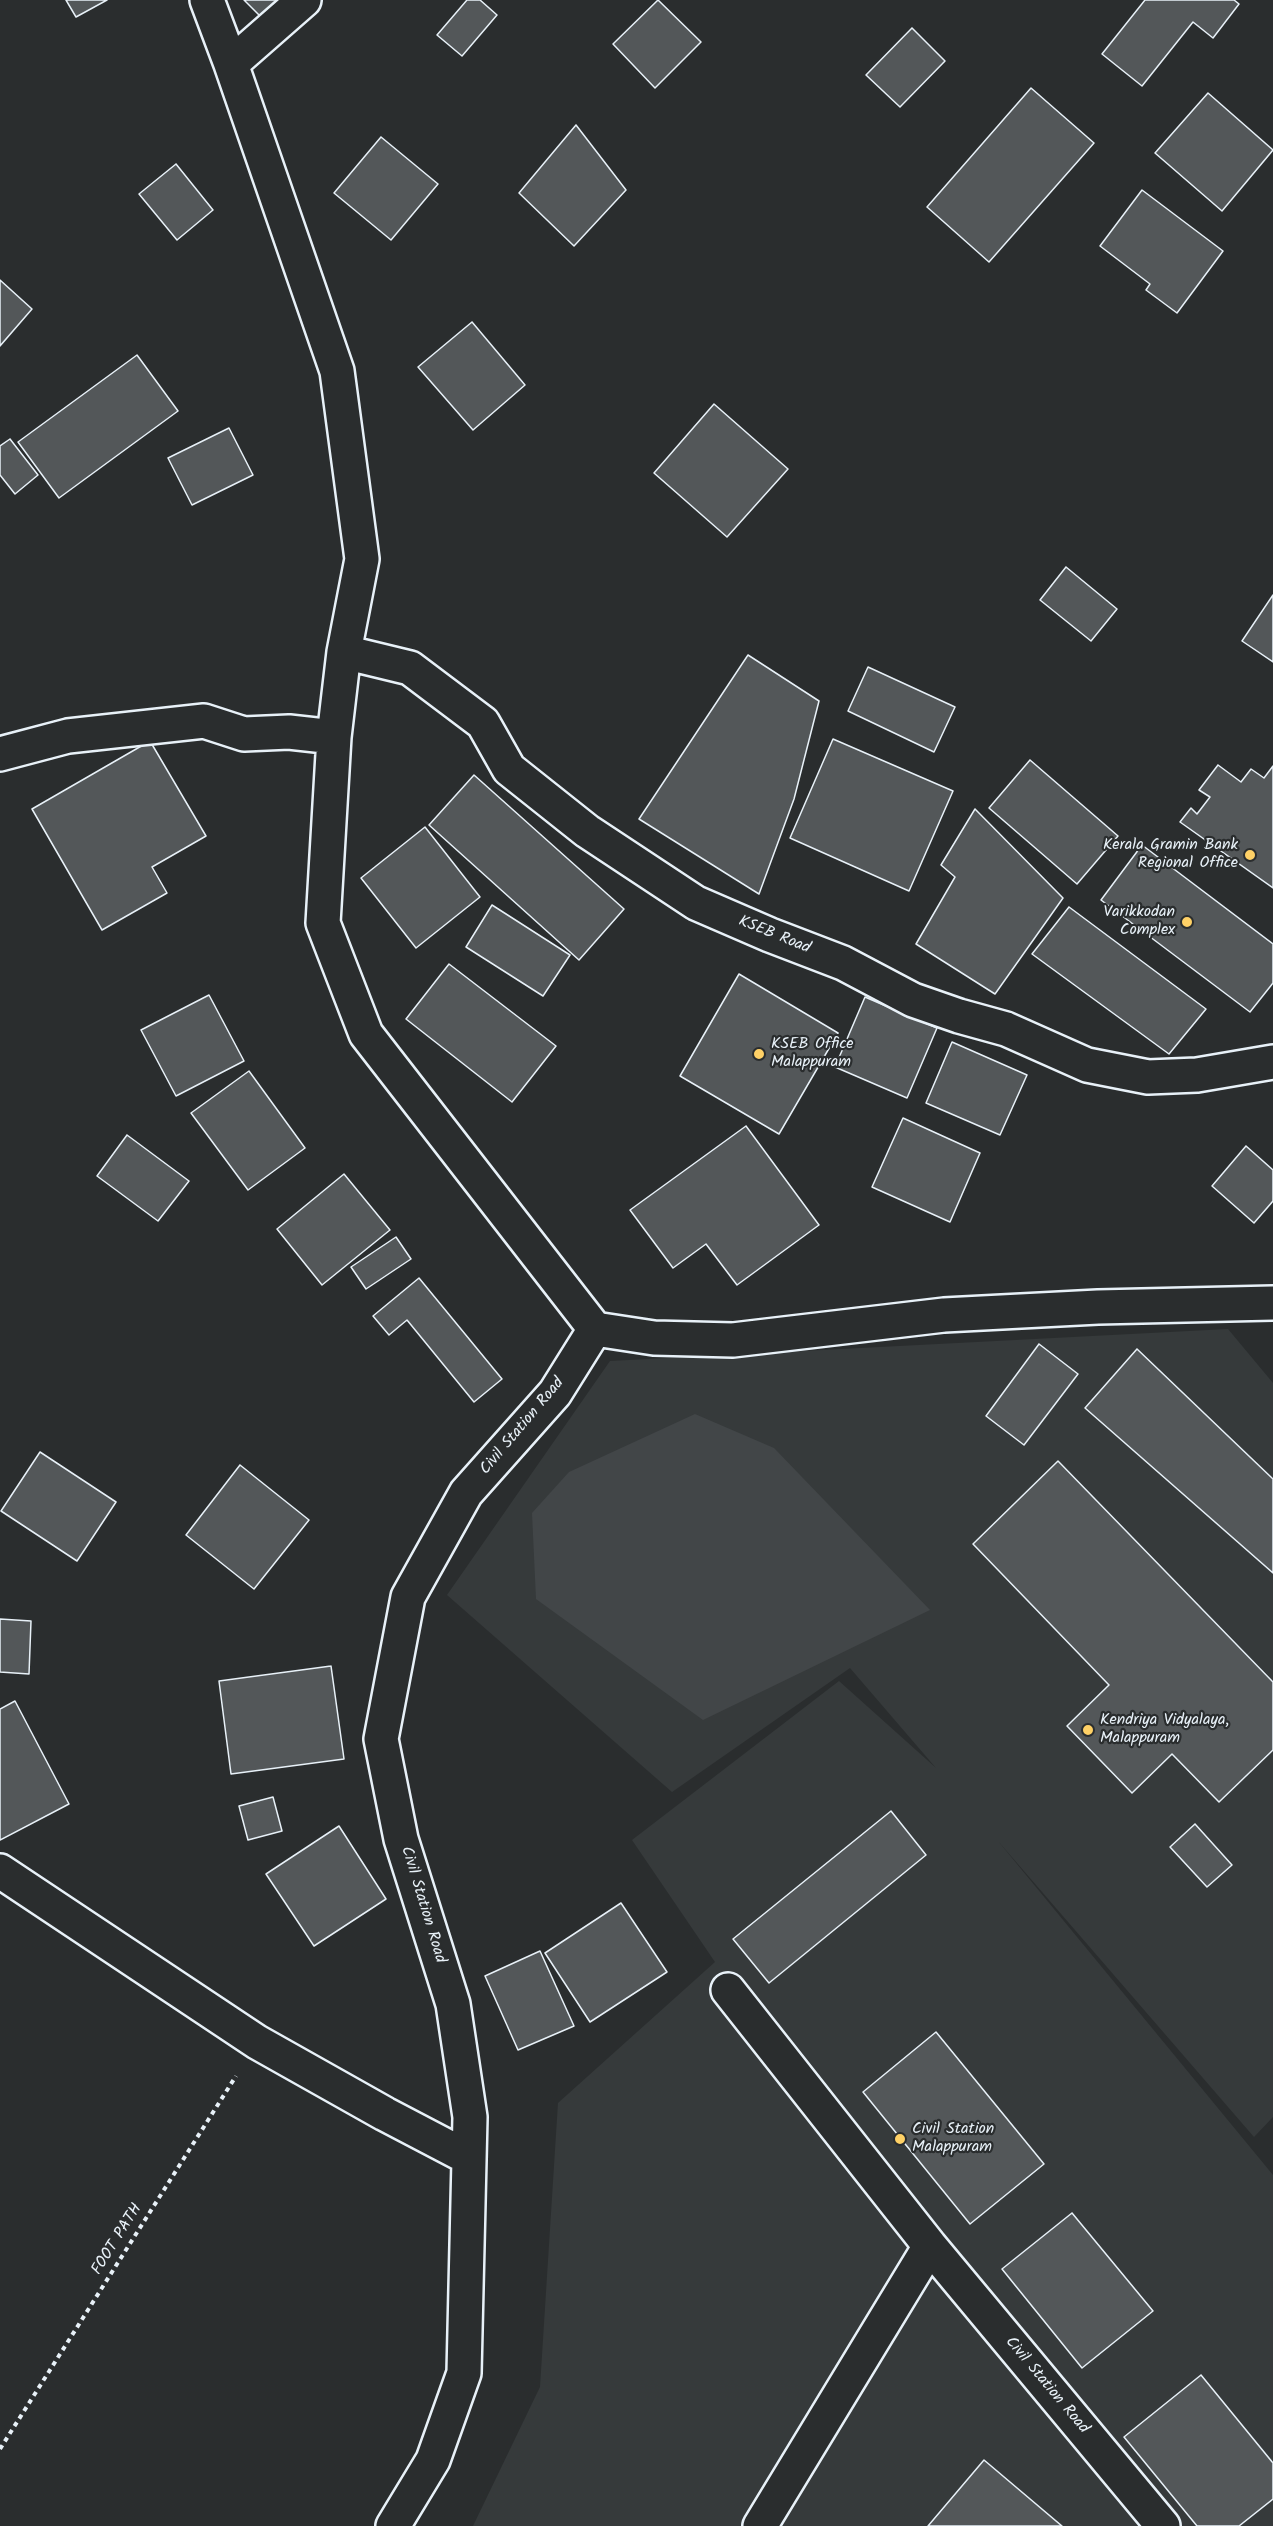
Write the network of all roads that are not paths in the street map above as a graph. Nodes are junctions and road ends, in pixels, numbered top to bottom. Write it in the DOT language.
graph roads {
  1 [pos="207,0"];
  2 [pos="304,0"];
  3 [pos="231,64"];
  4 [pos="344,652"];
  5 [pos="334,737"];
  6 [pos="0,754"];
  7 [pos="1273,1062"];
  8 [pos="1273,1303"];
  9 [pos="595,1329"];
  10 [pos="0,1871"];
  11 [pos="728,1990"];
  12 [pos="469,2158"];
  13 [pos="930,2246"];
  14 [pos="393,2526"];
  15 [pos="759,2526"];
  16 [pos="1163,2526"];
  1 -- 3 [label="street"];
  2 -- 3 [label="street"];
  3 -- 4 [label="street"];
  4 -- 5 [label="street"];
  4 -- 7 [label="street, KSEB Road"];
  5 -- 6 [label="street"];
  5 -- 9 [label="street"];
  8 -- 9 [label="street"];
  9 -- 12 [label="street, Civil Station Road"];
  10 -- 12 [label="street"];
  11 -- 13 [label="street, Civil Station Road"];
  12 -- 14 [label="street, Civil Station Road"];
  13 -- 15 [label="street"];
  13 -- 16 [label="street, Civil Station Road"];
}
